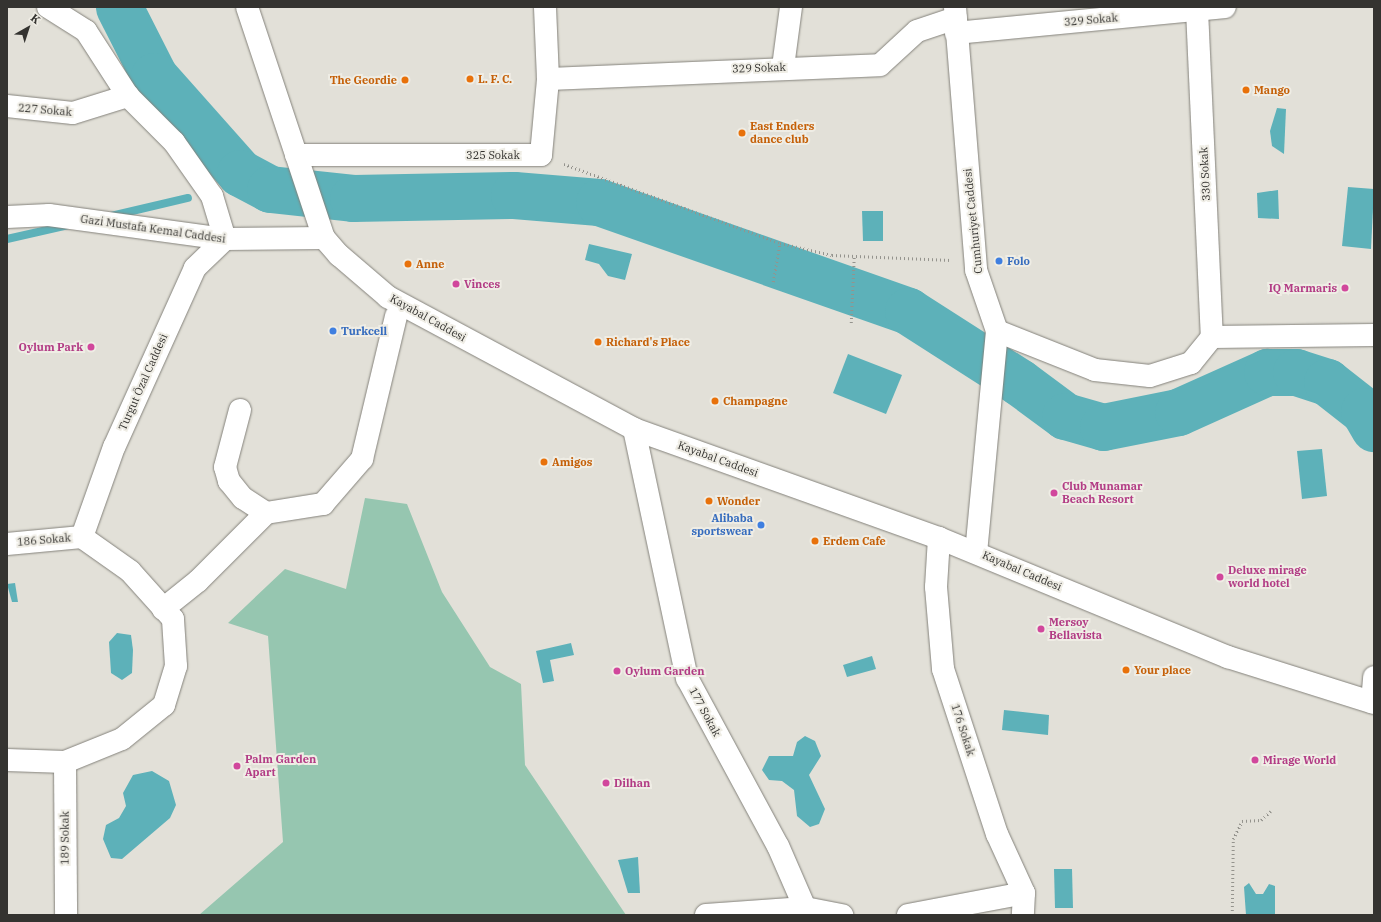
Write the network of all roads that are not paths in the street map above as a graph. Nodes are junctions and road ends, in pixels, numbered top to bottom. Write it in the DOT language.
graph roads {
  1 [pos="48,7"];
  2 [pos="247,7"];
  3 [pos="545,7"];
  4 [pos="791,7"];
  5 [pos="1225,7"];
  6 [pos="1197,10"];
  7 [pos="956,19"];
  8 [pos="783,66"];
  9 [pos="548,79"];
  10 [pos="128,96"];
  11 [pos="7,106"];
  12 [pos="296,156"];
  13 [pos="7,217"];
  14 [pos="322,230"];
  15 [pos="225,240"];
  16 [pos="396,316"];
  17 [pos="997,331"];
  18 [pos="1374,335"];
  19 [pos="1212,337"];
  20 [pos="240,410"];
  21 [pos="634,429"];
  22 [pos="266,513"];
  23 [pos="82,537"];
  24 [pos="939,538"];
  25 [pos="7,544"];
  26 [pos="976,552"];
  27 [pos="164,609"];
  28 [pos="1374,677"];
  29 [pos="1373,703"];
  30 [pos="7,760"];
  31 [pos="65,762"];
  32 [pos="1024,893"];
  33 [pos="805,908"];
  34 [pos="60,915"];
  35 [pos="66,915"];
  36 [pos="706,915"];
  37 [pos="842,915"];
  38 [pos="908,915"];
  39 [pos="1023,915"];
  1 -- 10 [label="street"];
  2 -- 12 [label="street, Kayabal Caddesi"];
  3 -- 9 [label="street"];
  4 -- 8 [label="street"];
  5 -- 6 [label="street, 329 Sokak"];
  6 -- 7 [label="street, 329 Sokak"];
  6 -- 19 [label="street, 330 Sokak"];
  7 -- 8 [label="street, 329 Sokak"];
  7 -- 17 [label="street, Cumhuriyet Caddesi"];
  8 -- 9 [label="street, 329 Sokak"];
  9 -- 12 [label="street, 325 Sokak"];
  10 -- 11 [label="street, 227 Sokak"];
  10 -- 15 [label="street"];
  12 -- 14 [label="street, Kayabal Caddesi"];
  13 -- 15 [label="street, Gazi Mustafa Kemal Caddesi"];
  14 -- 15 [label="street, Gazi Mustafa Kemal Caddesi"];
  14 -- 21 [label="street, Kayabal Caddesi"];
  15 -- 23 [label="street, Turgut Özal Caddesi"];
  16 -- 22 [label="street"];
  17 -- 19 [label="street"];
  17 -- 26 [label="street, Cumhuriyet Caddesi"];
  18 -- 19 [label="street"];
  20 -- 22 [label="street"];
  21 -- 24 [label="street, Kayabal Caddesi"];
  21 -- 33 [label="street, 177 Sokak"];
  22 -- 27 [label="street"];
  23 -- 25 [label="street, 186 Sokak"];
  23 -- 27 [label="street"];
  24 -- 26 [label="street, Kayabal Caddesi"];
  24 -- 32 [label="street, 176 Sokak"];
  26 -- 29 [label="street, Kayabal Caddesi"];
  27 -- 31 [label="street"];
  28 -- 29 [label="street"];
  30 -- 31 [label="street"];
  31 -- 35 [label="street, 189 Sokak"];
  32 -- 38 [label="street"];
  32 -- 39 [label="street, 176 Sokak"];
  33 -- 36 [label="street"];
  33 -- 37 [label="street"];
  34 -- 35 [label="street"];
}
